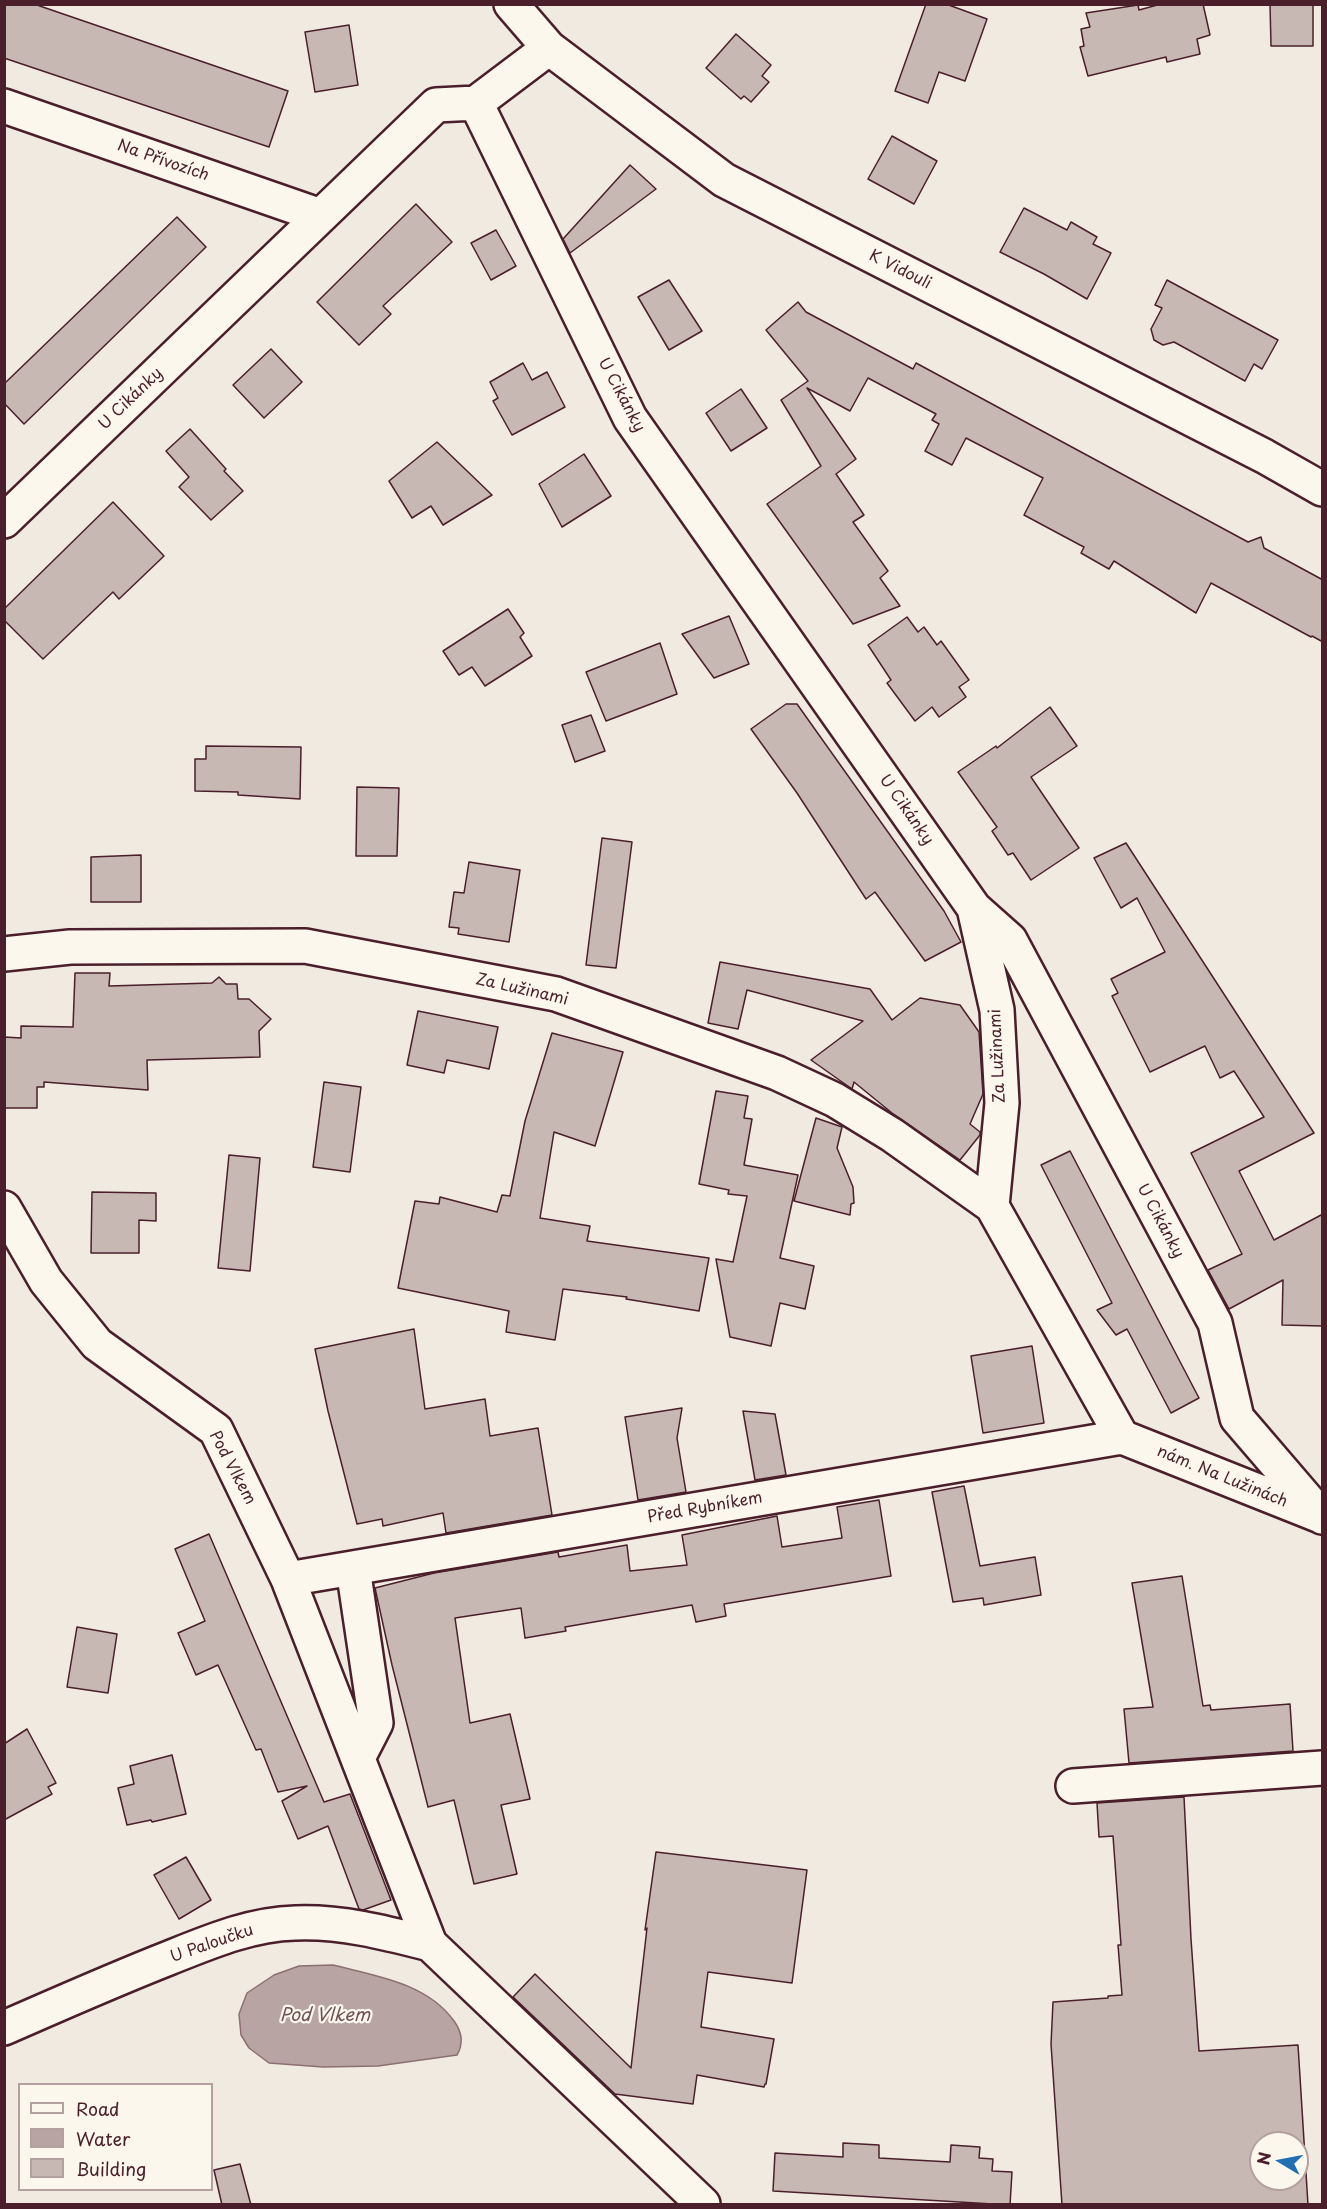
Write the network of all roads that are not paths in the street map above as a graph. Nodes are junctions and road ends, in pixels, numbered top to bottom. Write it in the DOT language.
graph roads {
  1 [pos="511,4"];
  2 [pos="549,48"];
  3 [pos="476,103"];
  4 [pos="4,106"];
  5 [pos="321,216"];
  6 [pos="1323,489"];
  7 [pos="6,515"];
  8 [pos="974,908"];
  9 [pos="4,954"];
  10 [pos="992,1206"];
  11 [pos="4,1208"];
  12 [pos="1122,1437"];
  13 [pos="1323,1517"];
  14 [pos="353,1568"];
  15 [pos="288,1578"];
  16 [pos="358,1758"];
  17 [pos="1323,1768"];
  18 [pos="1073,1786"];
  19 [pos="430,1944"];
  20 [pos="4,2028"];
  21 [pos="703,2205"];
  1 -- 2 [label="street, K Vidouli"];
  2 -- 3 [label="street"];
  2 -- 6 [label="street, K Vidouli"];
  3 -- 5 [label="street, U Cikánky"];
  3 -- 8 [label="street, U Cikánky"];
  4 -- 5 [label="street, Na Přívozích"];
  5 -- 7 [label="street, U Cikánky"];
  8 -- 10 [label="street, Za Lužinami"];
  8 -- 13 [label="street, U Cikánky"];
  9 -- 10 [label="street, Za Lužinami"];
  10 -- 12 [label="street, Za Lužinami"];
  11 -- 15 [label="street, Pod Vlkem"];
  12 -- 13 [label="street, nám. Na Lužinách"];
  12 -- 14 [label="street, Před Rybníkem"];
  14 -- 15 [label="street, Před Rybníkem"];
  14 -- 16 [label="street"];
  15 -- 16 [label="street, Pod Vlkem"];
  16 -- 19 [label="street, Pod Vlkem"];
  17 -- 18 [label="street"];
  19 -- 20 [label="street, U Paloučku"];
  19 -- 21 [label="street, Pod Vlkem"];
}
